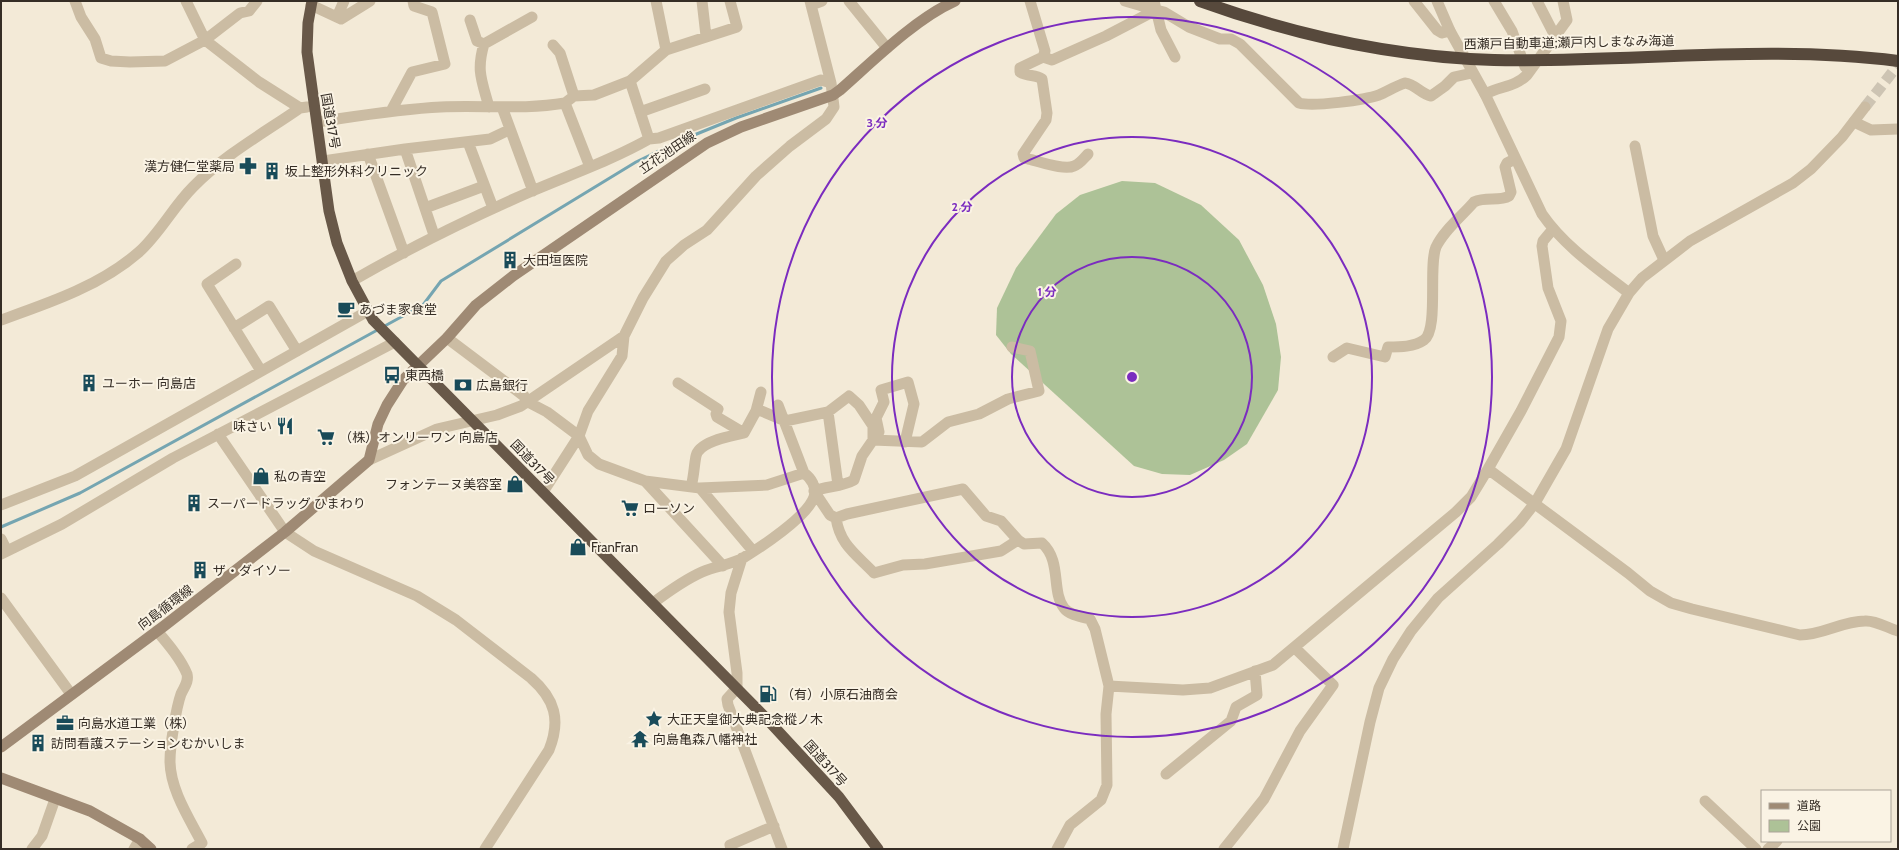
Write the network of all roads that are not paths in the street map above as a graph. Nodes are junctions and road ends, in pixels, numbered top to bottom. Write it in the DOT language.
graph roads {
  1 [pos="75,1"];
  2 [pos="186,1"];
  3 [pos="257,1"];
  4 [pos="344,1"];
  5 [pos="370,1"];
  6 [pos="413,1"];
  7 [pos="656,1"];
  8 [pos="702,1"];
  9 [pos="730,1"];
  10 [pos="822,1"];
  11 [pos="849,1"];
  12 [pos="955,1"];
  13 [pos="1030,1"];
  14 [pos="1125,1"];
  15 [pos="1200,1"];
  16 [pos="1414,1"];
  17 [pos="1438,1"];
  18 [pos="1494,1"];
  19 [pos="1537,1"];
  20 [pos="1564,1"];
  21 [pos="312,3"];
  22 [pos="810,3"];
  23 [pos="1155,6"];
  24 [pos="337,17"];
  25 [pos="532,17"];
  26 [pos="470,20"];
  27 [pos="1450,31"];
  28 [pos="706,36"];
  29 [pos="1555,36"];
  30 [pos="205,40"];
  31 [pos="484,44"];
  32 [pos="553,45"];
  33 [pos="887,48"];
  34 [pos="666,50"];
  35 [pos="1175,57"];
  36 [pos="1042,58"];
  37 [pos="1898,61"];
  38 [pos="1472,73"];
  39 [pos="1527,75"];
  40 [pos="630,81"];
  41 [pos="831,83"];
  42 [pos="705,89"];
  43 [pos="1485,94"];
  44 [pos="833,95"];
  45 [pos="570,100"];
  46 [pos="314,106"];
  47 [pos="488,107"];
  48 [pos="502,107"];
  49 [pos="1865,107"];
  50 [pos="300,108"];
  51 [pos="391,110"];
  52 [pos="640,112"];
  53 [pos="317,122"];
  54 [pos="1854,122"];
  55 [pos="509,130"];
  56 [pos="1898,130"];
  57 [pos="649,139"];
  58 [pos="468,142"];
  59 [pos="1635,146"];
  60 [pos="405,149"];
  61 [pos="368,154"];
  62 [pos="1088,154"];
  63 [pos="1515,159"];
  64 [pos="323,161"];
  65 [pos="590,167"];
  66 [pos="484,186"];
  67 [pos="533,191"];
  68 [pos="425,208"];
  69 [pos="493,208"];
  70 [pos="1553,229"];
  71 [pos="434,235"];
  72 [pos="404,253"];
  73 [pos="1664,260"];
  74 [pos="236,264"];
  75 [pos="352,281"];
  76 [pos="1629,293"];
  77 [pos="370,316"];
  78 [pos="1,320"];
  79 [pos="234,328"];
  80 [pos="624,336"];
  81 [pos="447,338"];
  82 [pos="391,339"];
  83 [pos="1012,347"];
  84 [pos="297,351"];
  85 [pos="1333,357"];
  86 [pos="419,366"];
  87 [pos="261,371"];
  88 [pos="678,383"];
  89 [pos="761,392"];
  90 [pos="526,401"];
  91 [pos="778,405"];
  92 [pos="757,409"];
  93 [pos="828,412"];
  94 [pos="472,420"];
  95 [pos="785,421"];
  96 [pos="744,433"];
  97 [pos="218,434"];
  98 [pos="579,436"];
  99 [pos="877,440"];
  100 [pos="906,442"];
  101 [pos="369,460"];
  102 [pos="1488,469"];
  103 [pos="804,473"];
  104 [pos="645,481"];
  105 [pos="838,485"];
  106 [pos="696,487"];
  107 [pos="814,491"];
  108 [pos="543,492"];
  109 [pos="1535,503"];
  110 [pos="1,505"];
  111 [pos="836,518"];
  112 [pos="285,532"];
  113 [pos="1018,540"];
  114 [pos="3,547"];
  115 [pos="753,551"];
  116 [pos="742,558"];
  117 [pos="723,566"];
  118 [pos="1,598"];
  119 [pos="653,602"];
  120 [pos="158,631"];
  121 [pos="1898,631"];
  122 [pos="1295,648"];
  123 [pos="1255,671"];
  124 [pos="1109,686"];
  125 [pos="737,688"];
  126 [pos="71,694"];
  127 [pos="1,746"];
  128 [pos="1166,774"];
  129 [pos="1,778"];
  130 [pos="55,799"];
  131 [pos="1705,801"];
  132 [pos="774,826"];
  133 [pos="140,839"];
  134 [pos="1776,842"];
  135 [pos="32,849"];
  136 [pos="134,849"];
  137 [pos="151,849"];
  138 [pos="192,849"];
  139 [pos="485,849"];
  140 [pos="731,849"];
  141 [pos="782,849"];
  142 [pos="878,849"];
  143 [pos="1057,849"];
  144 [pos="1224,849"];
  145 [pos="1343,849"];
  146 [pos="1756,849"];
  147 [pos="1768,849"];
  1 -- 30 [label="street"];
  2 -- 30 [label="street"];
  3 -- 30 [label="street"];
  4 -- 24 [label="street"];
  5 -- 24 [label="street"];
  6 -- 51 [label="street"];
  7 -- 34 [label="street"];
  8 -- 28 [label="street"];
  9 -- 28 [label="street"];
  10 -- 22 [label="street"];
  11 -- 33 [label="street"];
  12 -- 33 [label="main road, 立花池田線"];
  13 -- 36 [label="street"];
  14 -- 23 [label="street"];
  15 -- 37 [label="highway, 西瀬戸自動車道;瀬戸内しまなみ海道"];
  16 -- 27 [label="street"];
  17 -- 27 [label="street"];
  18 -- 39 [label="street"];
  19 -- 29 [label="street"];
  20 -- 29 [label="street"];
  21 -- 24 [label="street"];
  21 -- 46 [label="highway, 国道317号"];
  22 -- 41 [label="street"];
  23 -- 35 [label="street"];
  23 -- 36 [label="street"];
  23 -- 38 [label="street"];
  25 -- 31 [label="street"];
  26 -- 31 [label="street"];
  27 -- 38 [label="street"];
  28 -- 34 [label="street"];
  29 -- 39 [label="street"];
  30 -- 50 [label="street"];
  31 -- 47 [label="street"];
  32 -- 45 [label="street"];
  33 -- 44 [label="main road, 立花池田線"];
  34 -- 40 [label="street"];
  36 -- 62 [label="street"];
  38 -- 43 [label="street"];
  39 -- 43 [label="street"];
  40 -- 45 [label="street"];
  40 -- 52 [label="street"];
  41 -- 44 [label="street"];
  41 -- 57 [label="street"];
  42 -- 52 [label="street"];
  43 -- 63 [label="street"];
  44 -- 80 [label="street"];
  44 -- 81 [label="main road, 立花池田線"];
  45 -- 48 [label="street"];
  45 -- 65 [label="street"];
  46 -- 50 [label="street"];
  46 -- 53 [label="highway, 国道317号"];
  47 -- 48 [label="street"];
  47 -- 51 [label="street"];
  48 -- 55 [label="street"];
  49 -- 54 [label="street"];
  50 -- 78 [label="street"];
  51 -- 53 [label="street"];
  52 -- 57 [label="street"];
  53 -- 64 [label="highway, 国道317号"];
  54 -- 56 [label="street"];
  54 -- 73 [label="street"];
  55 -- 58 [label="street"];
  55 -- 67 [label="street"];
  57 -- 65 [label="street"];
  58 -- 60 [label="street"];
  58 -- 66 [label="street"];
  59 -- 73 [label="street"];
  60 -- 61 [label="street"];
  60 -- 68 [label="street"];
  61 -- 64 [label="street"];
  61 -- 72 [label="street"];
  63 -- 70 [label="street"];
  63 -- 85 [label="street"];
  64 -- 75 [label="highway, 国道317号"];
  65 -- 67 [label="street"];
  66 -- 68 [label="street"];
  66 -- 69 [label="street"];
  67 -- 69 [label="street"];
  68 -- 71 [label="street"];
  69 -- 71 [label="street"];
  70 -- 76 [label="street"];
  70 -- 102 [label="street"];
  71 -- 72 [label="street"];
  72 -- 75 [label="street"];
  73 -- 76 [label="street"];
  74 -- 79 [label="street"];
  75 -- 77 [label="highway, 国道317号"];
  76 -- 109 [label="street"];
  77 -- 82 [label="highway, 国道317号"];
  77 -- 84 [label="street"];
  79 -- 84 [label="street"];
  79 -- 87 [label="street"];
  80 -- 90 [label="street"];
  80 -- 98 [label="street"];
  81 -- 86 [label="main road, 立花池田線"];
  81 -- 90 [label="street"];
  82 -- 86 [label="highway, 国道317号"];
  82 -- 97 [label="street"];
  83 -- 100 [label="street"];
  84 -- 87 [label="street"];
  86 -- 94 [label="highway, 国道317号"];
  86 -- 101 [label="main road"];
  87 -- 110 [label="street"];
  88 -- 96 [label="street"];
  89 -- 92 [label="street"];
  90 -- 94 [label="street"];
  90 -- 98 [label="street"];
  91 -- 95 [label="street"];
  92 -- 95 [label="street"];
  92 -- 96 [label="street"];
  93 -- 95 [label="street"];
  93 -- 99 [label="street"];
  93 -- 105 [label="street"];
  94 -- 101 [label="street"];
  94 -- 108 [label="highway, 国道317号"];
  95 -- 103 [label="street"];
  96 -- 106 [label="street"];
  97 -- 112 [label="street"];
  97 -- 114 [label="street"];
  98 -- 104 [label="street"];
  98 -- 108 [label="street"];
  99 -- 100 [label="street"];
  99 -- 100 [label="street"];
  99 -- 105 [label="street"];
  101 -- 112 [label="main road, 向島循環線"];
  102 -- 109 [label="street"];
  102 -- 122 [label="street"];
  103 -- 106 [label="street"];
  103 -- 107 [label="street"];
  104 -- 106 [label="street"];
  104 -- 117 [label="street"];
  105 -- 107 [label="street"];
  106 -- 115 [label="street"];
  107 -- 111 [label="street"];
  107 -- 115 [label="street"];
  108 -- 119 [label="highway, 国道317号"];
  109 -- 121 [label="street"];
  109 -- 145 [label="street"];
  111 -- 113 [label="street"];
  111 -- 113 [label="street"];
  112 -- 120 [label="main road, 向島循環線"];
  112 -- 139 [label="street"];
  113 -- 124 [label="street"];
  115 -- 116 [label="street"];
  116 -- 117 [label="street"];
  116 -- 125 [label="street"];
  117 -- 119 [label="street"];
  118 -- 126 [label="street"];
  119 -- 125 [label="highway, 国道317号"];
  120 -- 126 [label="main road, 向島循環線"];
  120 -- 138 [label="street"];
  122 -- 123 [label="street"];
  122 -- 144 [label="street"];
  123 -- 124 [label="street"];
  123 -- 128 [label="street"];
  124 -- 143 [label="street"];
  125 -- 132 [label="street"];
  125 -- 142 [label="highway, 国道317号"];
  126 -- 127 [label="main road, 向島循環線"];
  129 -- 130 [label="main road"];
  130 -- 133 [label="main road"];
  130 -- 135 [label="street"];
  131 -- 146 [label="street"];
  132 -- 140 [label="street"];
  132 -- 141 [label="street"];
  133 -- 136 [label="street"];
  133 -- 137 [label="main road"];
  134 -- 147 [label="street"];
}
